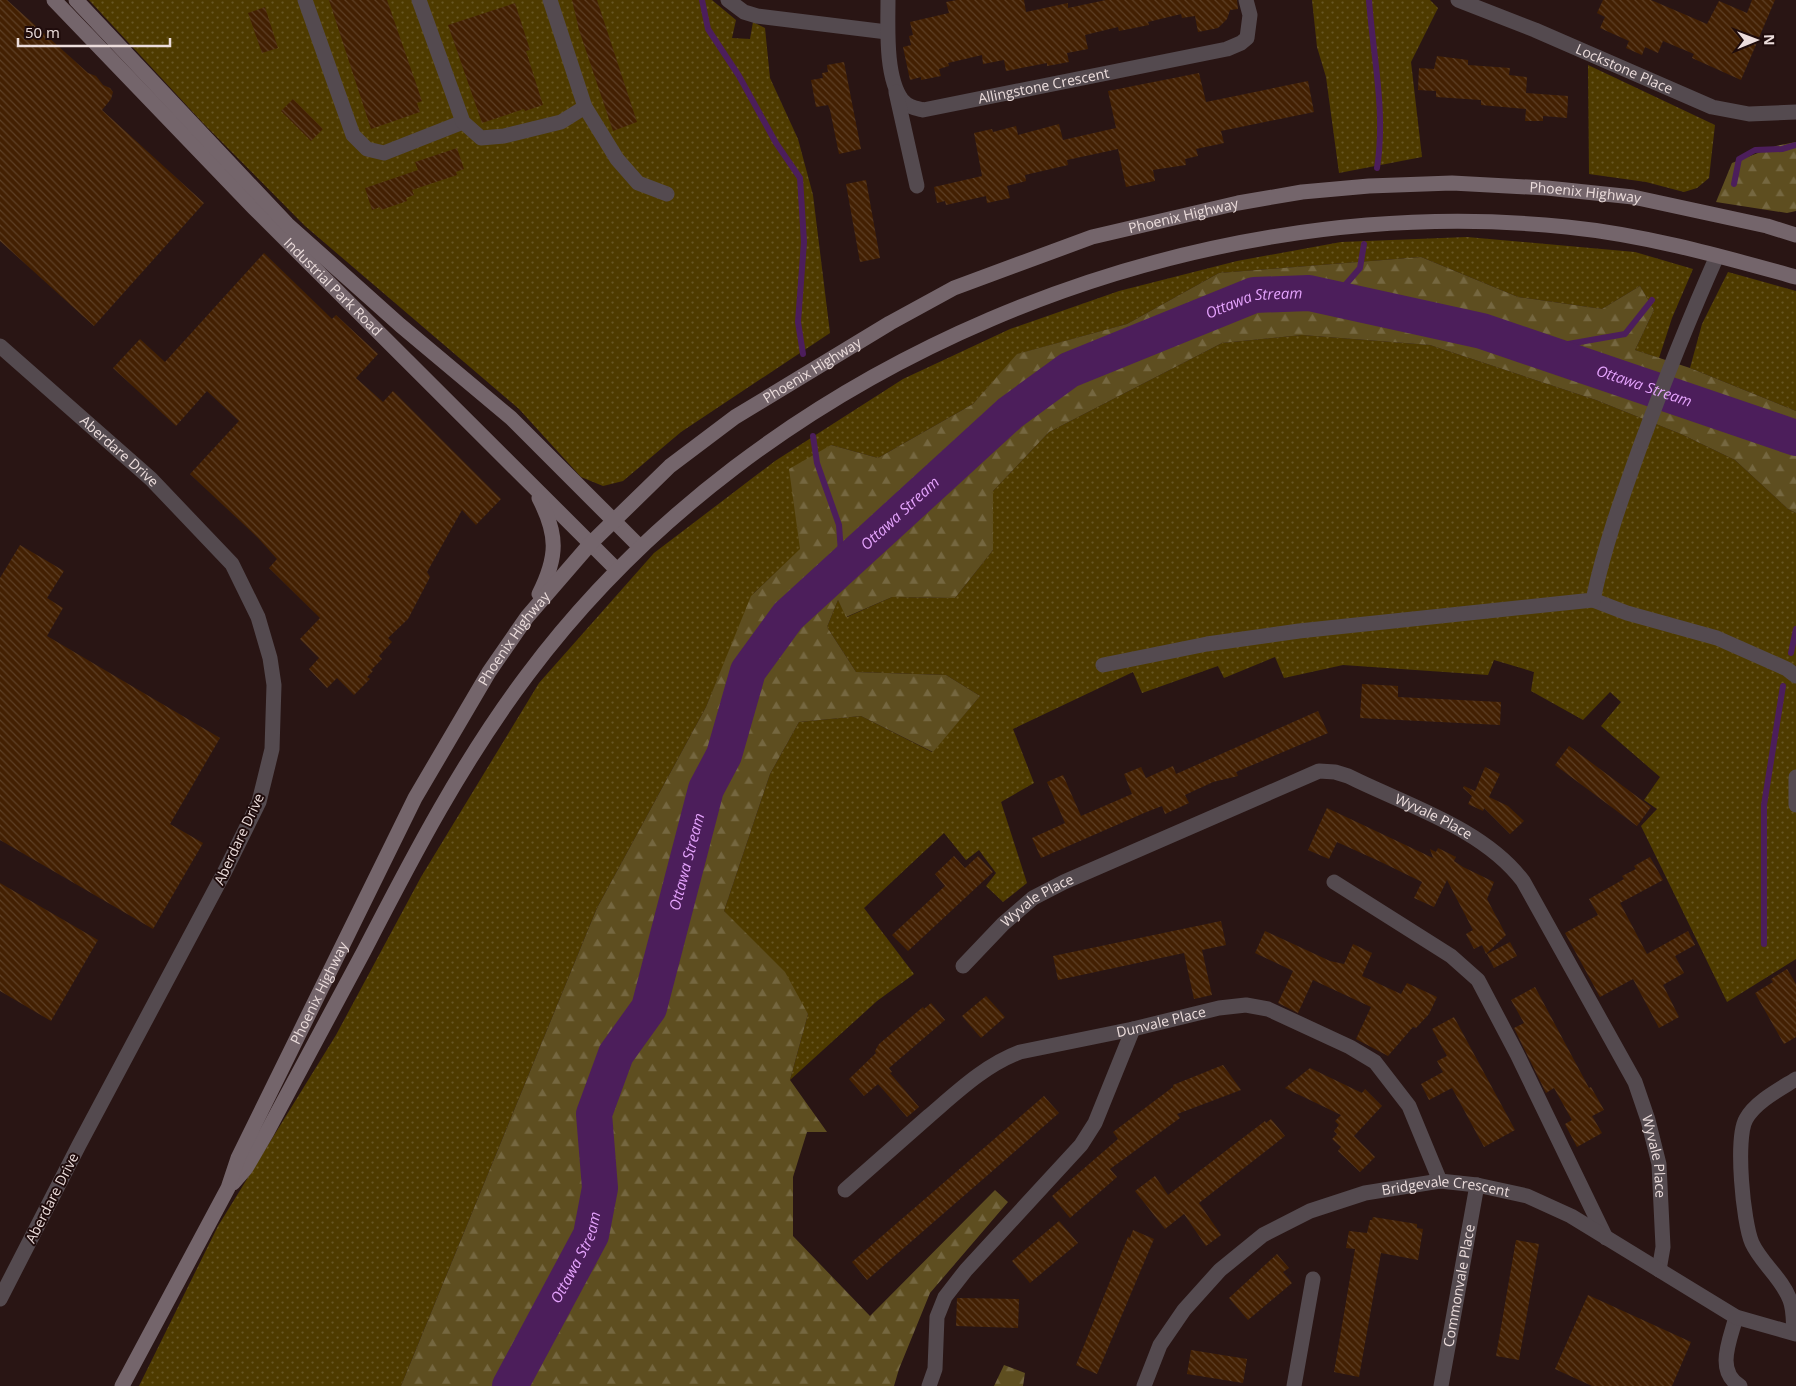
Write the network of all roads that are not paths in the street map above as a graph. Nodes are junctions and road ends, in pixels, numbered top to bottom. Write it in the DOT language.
graph roads {
  1 [pos="54,0"];
  2 [pos="76,0"];
  3 [pos="306,0"];
  4 [pos="419,0"];
  5 [pos="550,0"];
  6 [pos="728,0"];
  7 [pos="888,0"];
  8 [pos="1246,0"];
  9 [pos="1458,0"];
  10 [pos="888,32"];
  11 [pos="896,88"];
  12 [pos="585,107"];
  13 [pos="1796,112"];
  14 [pos="462,122"];
  15 [pos="917,186"];
  16 [pos="667,194"];
  17 [pos="1796,235"];
  18 [pos="1717,256"];
  19 [pos="1796,276"];
  20 [pos="0,346"];
  21 [pos="534,487"];
  22 [pos="613,520"];
  23 [pos="591,543"];
  24 [pos="639,546"];
  25 [pos="616,569"];
  26 [pos="1593,600"];
  27 [pos="527,617"];
  28 [pos="1103,664"];
  29 [pos="1796,676"];
  30 [pos="1796,777"];
  31 [pos="1796,805"];
  32 [pos="1334,882"];
  33 [pos="963,966"];
  34 [pos="1133,1029"];
  35 [pos="1796,1079"];
  36 [pos="1440,1181"];
  37 [pos="1477,1185"];
  38 [pos="228,1188"];
  39 [pos="845,1190"];
  40 [pos="1606,1238"];
  41 [pos="1659,1270"];
  42 [pos="1313,1279"];
  43 [pos="0,1299"];
  44 [pos="1736,1317"];
  45 [pos="1795,1334"];
  46 [pos="122,1386"];
  47 [pos="929,1386"];
  48 [pos="1144,1386"];
  49 [pos="1294,1386"];
  50 [pos="1441,1386"];
  51 [pos="1740,1386"];
  1 -- 21 [label="main road, Industrial Park Road"];
  2 -- 22 [label="main road, Industrial Park Road"];
  3 -- 14 [label="street"];
  4 -- 14 [label="street"];
  5 -- 12 [label="street"];
  6 -- 10 [label="street"];
  7 -- 10 [label="street"];
  8 -- 11 [label="street, Allingstone Crescent"];
  9 -- 13 [label="street, Lockstone Place"];
  10 -- 11 [label="street"];
  11 -- 15 [label="street"];
  12 -- 14 [label="street"];
  12 -- 16 [label="street"];
  17 -- 22 [label="main road, Phoenix Highway"];
  18 -- 19 [label="main road, Phoenix Highway"];
  18 -- 24 [label="main road, Phoenix Highway"];
  18 -- 26 [label="street"];
  20 -- 43 [label="street, Aberdare Drive"];
  21 -- 23 [label="main road, Industrial Park Road"];
  21 -- 27 [label="main road"];
  22 -- 23 [label="main road, Phoenix Highway"];
  22 -- 24 [label="main road, Industrial Park Road"];
  23 -- 25 [label="main road, Industrial Park Road"];
  23 -- 27 [label="main road, Phoenix Highway"];
  24 -- 25 [label="main road, Phoenix Highway"];
  25 -- 38 [label="main road, Phoenix Highway"];
  26 -- 28 [label="street"];
  26 -- 29 [label="street"];
  27 -- 38 [label="main road, Phoenix Highway"];
  30 -- 31 [label="street"];
  32 -- 40 [label="street"];
  33 -- 41 [label="street, Wyvale Place"];
  34 -- 36 [label="street, Dunvale Place"];
  34 -- 39 [label="street, Dunvale Place"];
  34 -- 47 [label="street"];
  35 -- 45 [label="street"];
  36 -- 37 [label="street, Bridgevale Crescent"];
  36 -- 48 [label="street, Bridgevale Crescent"];
  37 -- 40 [label="street, Bridgevale Crescent"];
  37 -- 50 [label="street, Commonvale Place"];
  38 -- 46 [label="main road, Phoenix Highway"];
  40 -- 41 [label="street, Bridgevale Crescent"];
  41 -- 44 [label="street, Bridgevale Crescent"];
  42 -- 49 [label="street"];
  44 -- 45 [label="street, Bridgevale Crescent"];
  44 -- 51 [label="street"];
}
